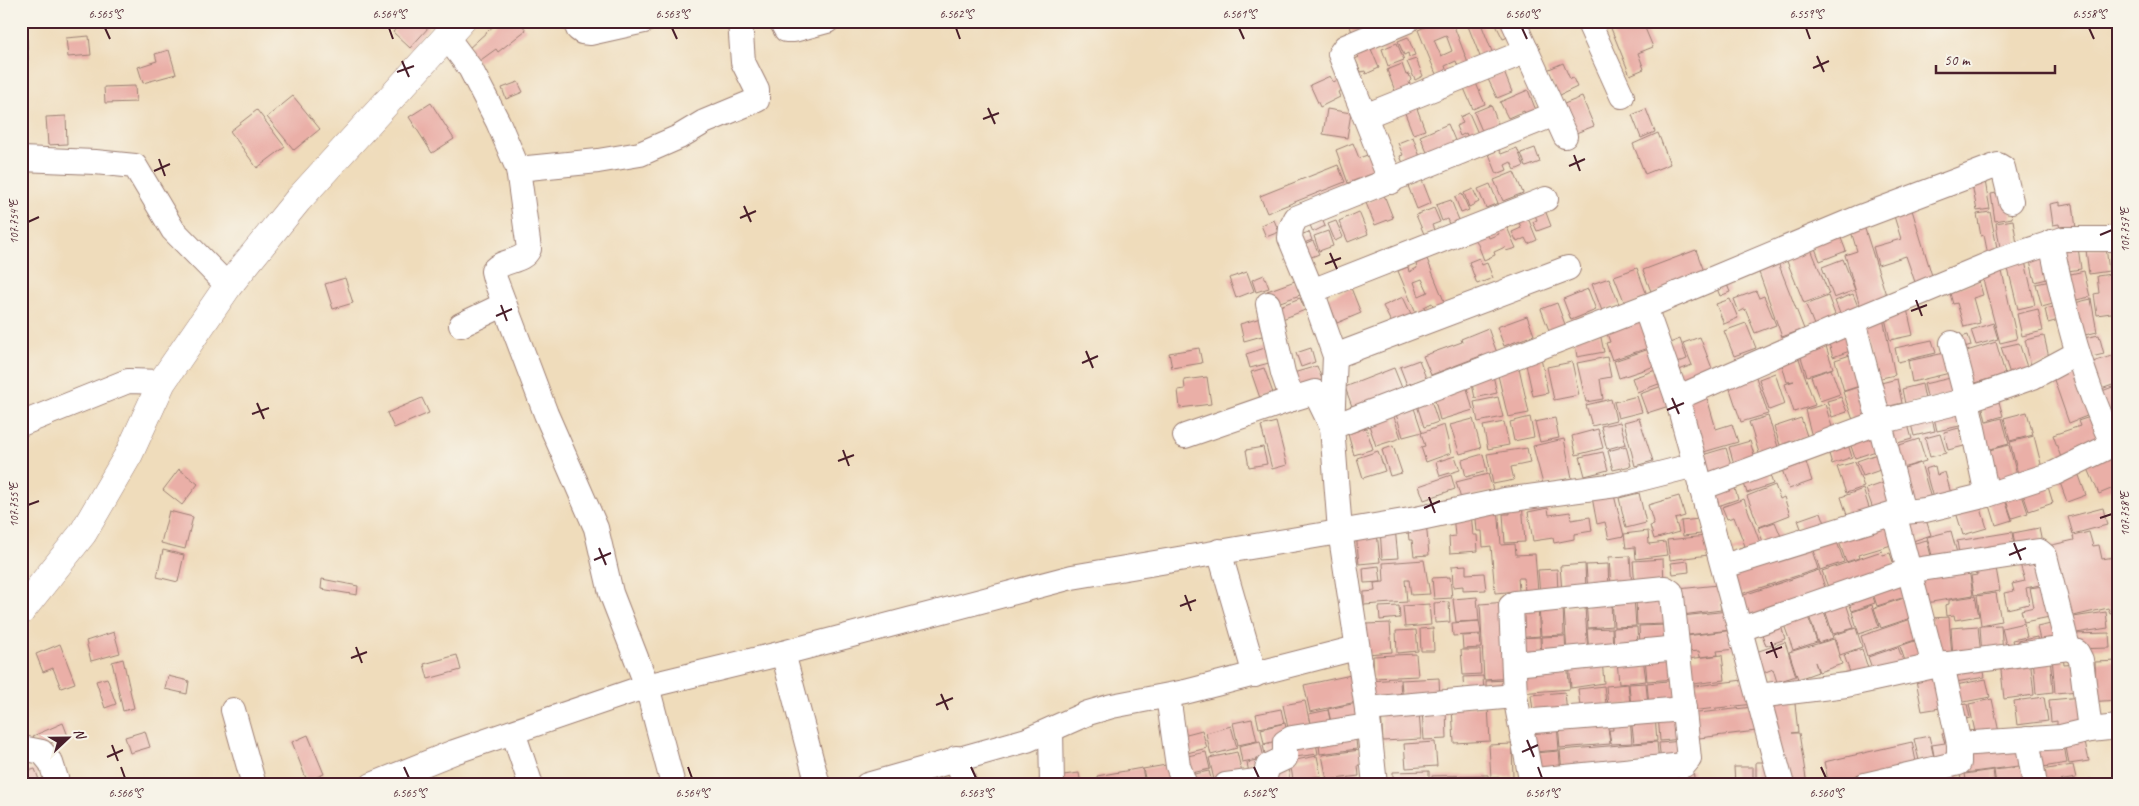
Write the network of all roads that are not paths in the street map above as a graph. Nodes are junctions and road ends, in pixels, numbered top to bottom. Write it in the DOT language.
graph roads {
  1 [pos="576,21"];
  2 [pos="644,21"];
  3 [pos="740,21"];
  4 [pos="781,21"];
  5 [pos="827,21"];
  6 [pos="1407,21"];
  7 [pos="1513,21"];
  8 [pos="1588,21"];
  9 [pos="453,28"];
  10 [pos="1527,51"];
  11 [pos="1622,96"];
  12 [pos="1365,116"];
  13 [pos="21,159"];
  14 [pos="518,169"];
  15 [pos="1391,182"];
  16 [pos="1546,199"];
  17 [pos="2011,201"];
  18 [pos="2118,239"];
  19 [pos="2051,242"];
  20 [pos="1568,268"];
  21 [pos="228,286"];
  22 [pos="1312,291"];
  23 [pos="1268,304"];
  24 [pos="503,305"];
  25 [pos="1644,307"];
  26 [pos="1853,320"];
  27 [pos="461,326"];
  28 [pos="1952,343"];
  29 [pos="2076,354"];
  30 [pos="1335,356"];
  31 [pos="146,382"];
  32 [pos="1677,398"];
  33 [pos="1292,399"];
  34 [pos="1967,400"];
  35 [pos="1880,422"];
  36 [pos="21,424"];
  37 [pos="1332,427"];
  38 [pos="1185,436"];
  39 [pos="2116,443"];
  40 [pos="1695,465"];
  41 [pos="1701,488"];
  42 [pos="1987,495"];
  43 [pos="1898,513"];
  44 [pos="1340,531"];
  45 [pos="1219,551"];
  46 [pos="1724,566"];
  47 [pos="1908,571"];
  48 [pos="21,611"];
  49 [pos="1741,629"];
  50 [pos="1356,648"];
  51 [pos="1678,648"];
  52 [pos="2068,648"];
  53 [pos="783,653"];
  54 [pos="1514,664"];
  55 [pos="1938,665"];
  56 [pos="1255,675"];
  57 [pos="647,686"];
  58 [pos="1168,696"];
  59 [pos="1516,696"];
  60 [pos="1758,696"];
  61 [pos="1684,709"];
  62 [pos="233,710"];
  63 [pos="1368,718"];
  64 [pos="1521,722"];
  65 [pos="2118,727"];
  66 [pos="1051,730"];
  67 [pos="2090,730"];
  68 [pos="513,732"];
  69 [pos="2027,740"];
  70 [pos="1959,744"];
  71 [pos="26,749"];
  72 [pos="956,758"];
  73 [pos="58,785"];
  74 [pos="254,785"];
  75 [pos="372,785"];
  76 [pos="531,785"];
  77 [pos="674,785"];
  78 [pos="818,785"];
  79 [pos="866,785"];
  80 [pos="965,785"];
  81 [pos="1052,785"];
  82 [pos="1185,785"];
  83 [pos="1226,785"];
  84 [pos="1375,785"];
  85 [pos="1782,785"];
  86 [pos="1865,785"];
  87 [pos="2035,785"];
  1 -- 2 [label="street"];
  3 -- 14 [label="street"];
  4 -- 5 [label="street"];
  6 -- 12 [label="street"];
  7 -- 10 [label="street"];
  8 -- 11 [label="street"];
  9 -- 14 [label="street"];
  9 -- 21 [label="main road"];
  10 -- 12 [label="street"];
  10 -- 15 [label="street"];
  12 -- 15 [label="street"];
  13 -- 21 [label="street"];
  14 -- 24 [label="street"];
  15 -- 22 [label="street"];
  16 -- 22 [label="street"];
  17 -- 25 [label="street"];
  18 -- 19 [label="street"];
  19 -- 26 [label="street"];
  19 -- 29 [label="street"];
  20 -- 30 [label="street"];
  21 -- 31 [label="main road"];
  22 -- 30 [label="street"];
  23 -- 33 [label="street"];
  24 -- 27 [label="street"];
  24 -- 57 [label="street"];
  25 -- 32 [label="street"];
  25 -- 37 [label="street"];
  26 -- 32 [label="street"];
  26 -- 35 [label="street"];
  28 -- 34 [label="street"];
  29 -- 34 [label="street"];
  29 -- 39 [label="street"];
  30 -- 37 [label="street"];
  31 -- 36 [label="street"];
  31 -- 48 [label="main road"];
  32 -- 40 [label="street"];
  33 -- 37 [label="street"];
  33 -- 38 [label="street"];
  34 -- 35 [label="street"];
  34 -- 42 [label="street"];
  35 -- 41 [label="street"];
  35 -- 43 [label="street"];
  37 -- 44 [label="street"];
  39 -- 42 [label="street"];
  40 -- 41 [label="street"];
  40 -- 44 [label="street"];
  41 -- 46 [label="street"];
  42 -- 43 [label="street"];
  43 -- 46 [label="street"];
  43 -- 47 [label="street"];
  44 -- 45 [label="street"];
  44 -- 50 [label="street"];
  45 -- 53 [label="street"];
  45 -- 56 [label="street"];
  46 -- 49 [label="street"];
  47 -- 49 [label="street"];
  47 -- 52 [label="street"];
  47 -- 55 [label="street"];
  49 -- 60 [label="street"];
  50 -- 56 [label="street"];
  50 -- 63 [label="street"];
  51 -- 54 [label="street"];
  51 -- 54 [label="street"];
  51 -- 61 [label="street"];
  52 -- 55 [label="street"];
  52 -- 67 [label="street"];
  53 -- 57 [label="street"];
  53 -- 78 [label="street"];
  54 -- 59 [label="street"];
  55 -- 60 [label="street"];
  55 -- 70 [label="street"];
  56 -- 58 [label="street"];
  57 -- 68 [label="street"];
  57 -- 77 [label="street"];
  58 -- 66 [label="street"];
  58 -- 82 [label="street"];
  59 -- 63 [label="street"];
  59 -- 64 [label="street"];
  60 -- 85 [label="street"];
  61 -- 64 [label="street"];
  61 -- 64 [label="street"];
  62 -- 74 [label="street"];
  63 -- 83 [label="street"];
  63 -- 84 [label="street"];
  65 -- 67 [label="street"];
  66 -- 72 [label="street"];
  66 -- 81 [label="street"];
  67 -- 69 [label="street"];
  68 -- 75 [label="street"];
  68 -- 76 [label="street"];
  69 -- 70 [label="street"];
  69 -- 87 [label="street"];
  70 -- 86 [label="street"];
  71 -- 73 [label="street"];
  72 -- 79 [label="street"];
  72 -- 80 [label="street"];
}
